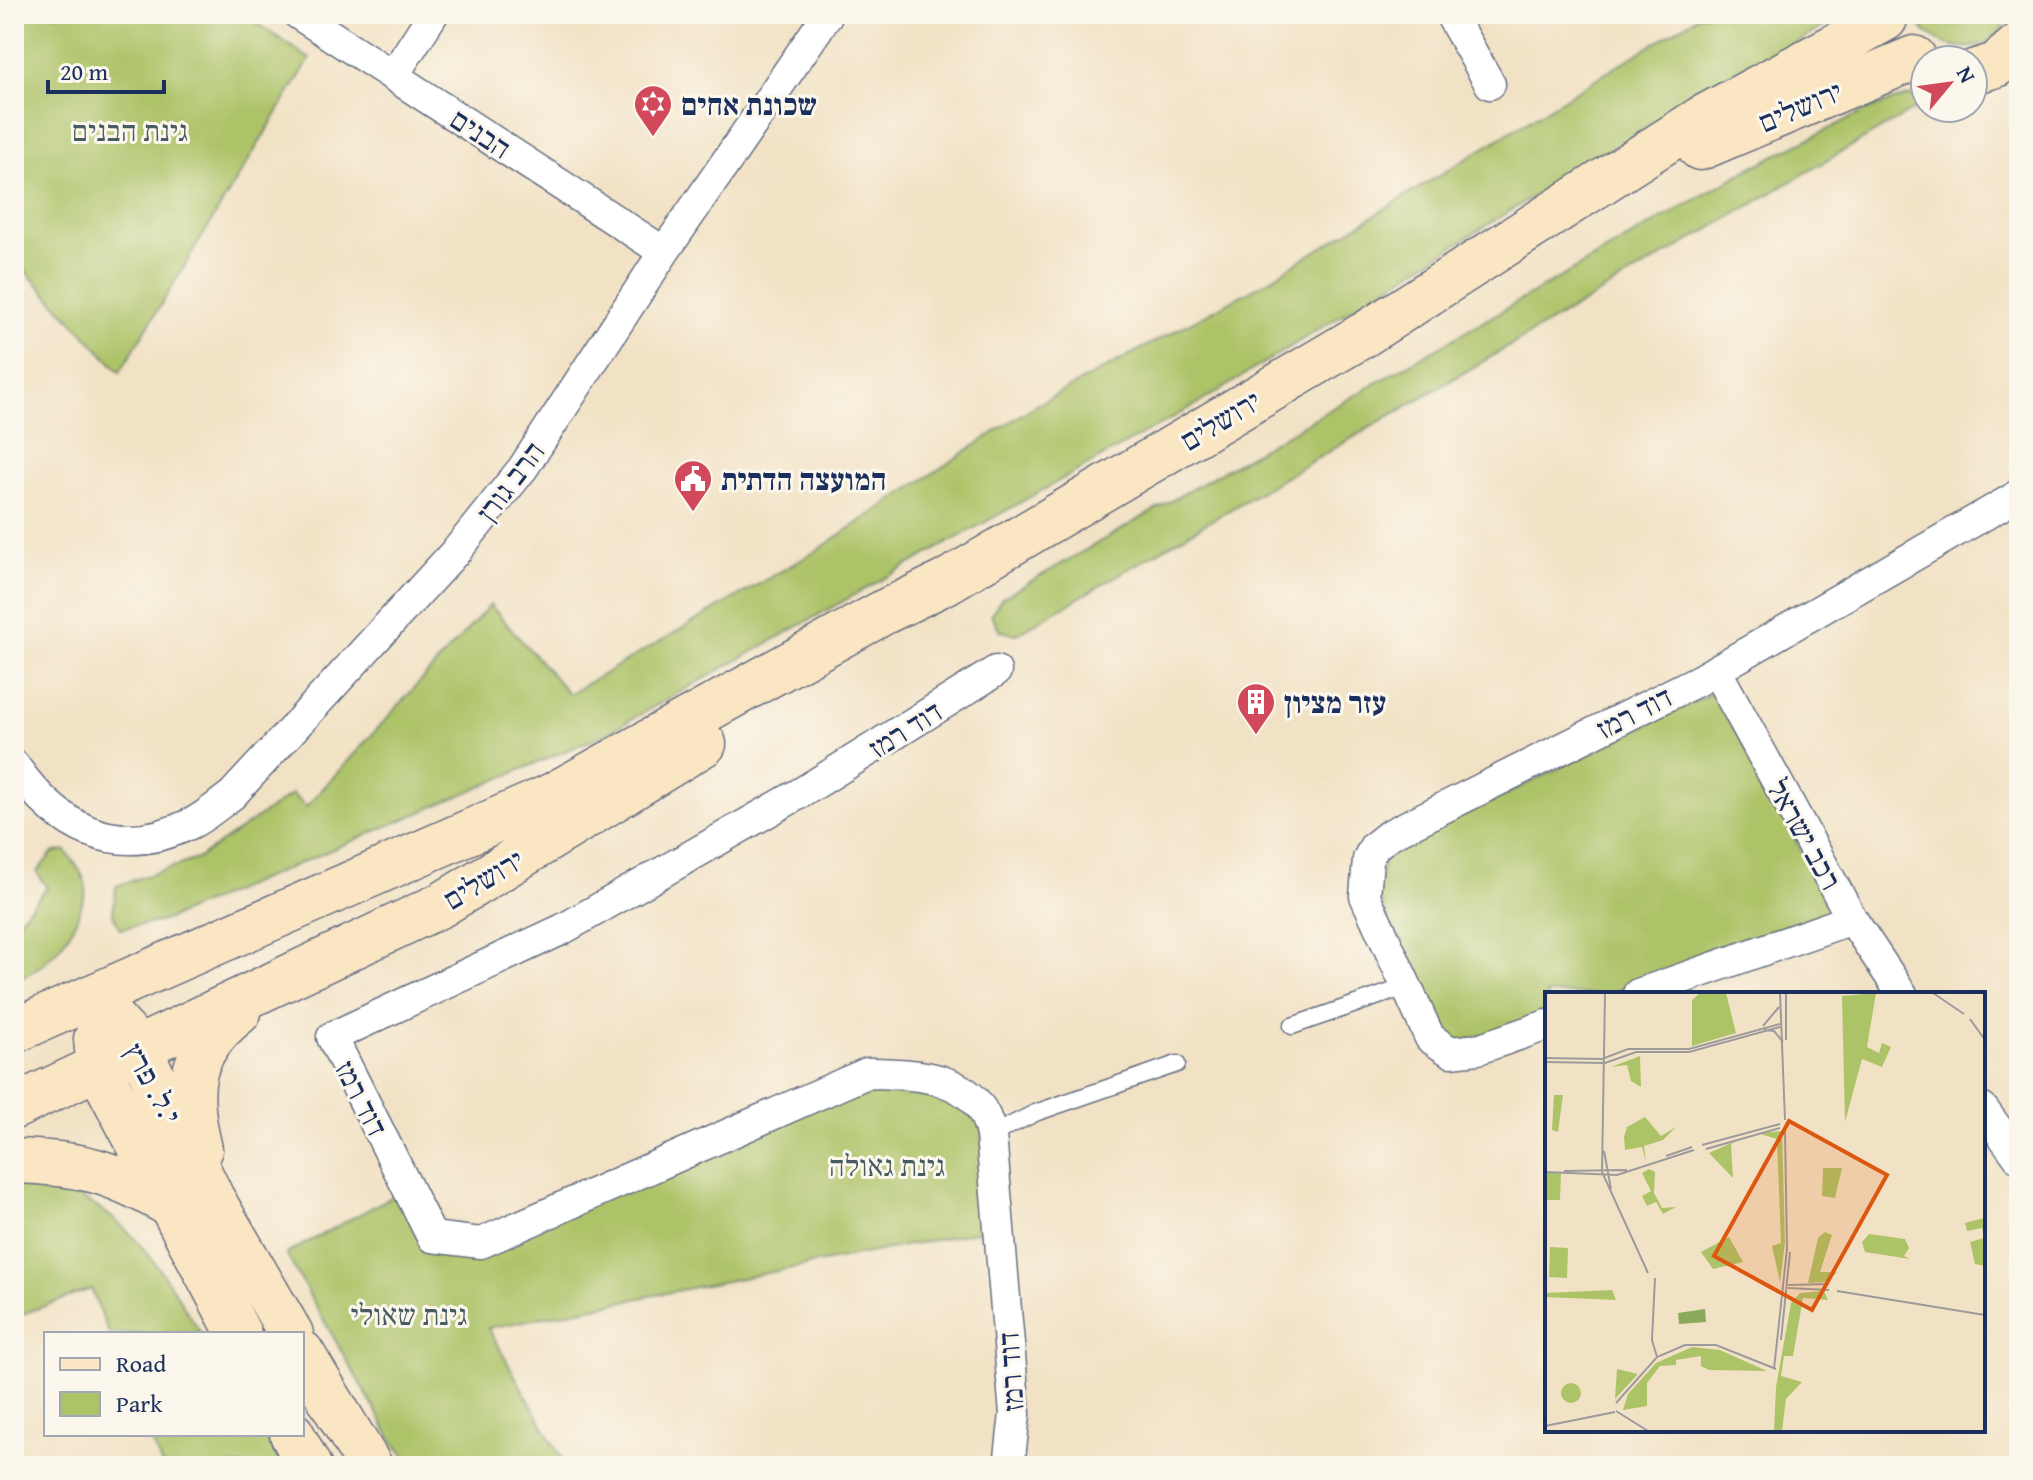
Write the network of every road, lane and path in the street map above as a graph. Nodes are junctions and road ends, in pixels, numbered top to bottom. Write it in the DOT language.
graph roads {
  1 [pos="298,14"];
  2 [pos="433,14"];
  3 [pos="828,14"];
  4 [pos="1450,14"];
  5 [pos="1885,17"];
  6 [pos="2019,45"];
  7 [pos="1909,53"];
  8 [pos="1909,66"];
  9 [pos="1989,67"];
  10 [pos="393,76"];
  11 [pos="1490,84"];
  12 [pos="1515,239"];
  13 [pos="664,252"];
  14 [pos="2019,495"];
  15 [pos="921,596"];
  16 [pos="1716,670"];
  17 [pos="996,671"];
  18 [pos="14,765"];
  19 [pos="1852,919"];
  20 [pos="272,985"];
  21 [pos="1405,987"];
  22 [pos="1644,992"];
  23 [pos="1901,992"];
  24 [pos="92,997"];
  25 [pos="1292,1026"];
  26 [pos="1545,1026"];
  27 [pos="14,1031"];
  28 [pos="139,1048"];
  29 [pos="1177,1064"];
  30 [pos="99,1069"];
  31 [pos="14,1107"];
  32 [pos="1985,1112"];
  33 [pos="991,1135"];
  34 [pos="2019,1158"];
  35 [pos="14,1161"];
  36 [pos="212,1198"];
  37 [pos="167,1203"];
  38 [pos="238,1332"];
  39 [pos="290,1332"];
  40 [pos="304,1356"];
  41 [pos="293,1436"];
  42 [pos="309,1466"];
  43 [pos="370,1466"];
  44 [pos="1009,1466"];
  1 -- 10 [label="street, הבנים"];
  2 -- 10 [label="street"];
  3 -- 13 [label="street, הרב גורן"];
  4 -- 11 [label="street"];
  5 -- 7 [label="main road"];
  5 -- 12 [label="main road, ירושלים"];
  6 -- 9 [label="main road"];
  8 -- 12 [label="main road, ירושלים"];
  10 -- 13 [label="street, הבנים"];
  12 -- 15 [label="main road, ירושלים"];
  13 -- 18 [label="street, הרב גורן"];
  14 -- 16 [label="street, דוד רמז"];
  15 -- 20 [label="main road, ירושלים"];
  15 -- 24 [label="main road, ירושלים"];
  16 -- 19 [label="street, רכב ישראל"];
  16 -- 21 [label="street, דוד רמז"];
  17 -- 33 [label="street, דוד רמז"];
  19 -- 22 [label="street"];
  19 -- 23 [label="street, רכב ישראל"];
  20 -- 28 [label="main road, ירושלים"];
  20 -- 36 [label="main road"];
  21 -- 25 [label="lane"];
  21 -- 26 [label="street, דוד רמז"];
  24 -- 27 [label="main road, ירושלים"];
  24 -- 28 [label="main road, י.ל. פרץ"];
  24 -- 30 [label="main road, י.ל. פרץ"];
  28 -- 30 [label="main road, ירושלים"];
  28 -- 36 [label="main road, י.ל. פרץ"];
  29 -- 33 [label="lane"];
  30 -- 31 [label="main road, ירושלים"];
  30 -- 37 [label="main road, י.ל. פרץ"];
  32 -- 34 [label="street"];
  33 -- 44 [label="street, דוד רמז"];
  35 -- 37 [label="main road"];
  36 -- 39 [label="main road, י.ל. פרץ"];
  37 -- 38 [label="main road, י.ל. פרץ"];
  40 -- 43 [label="main road"];
  41 -- 42 [label="main road"];
}
